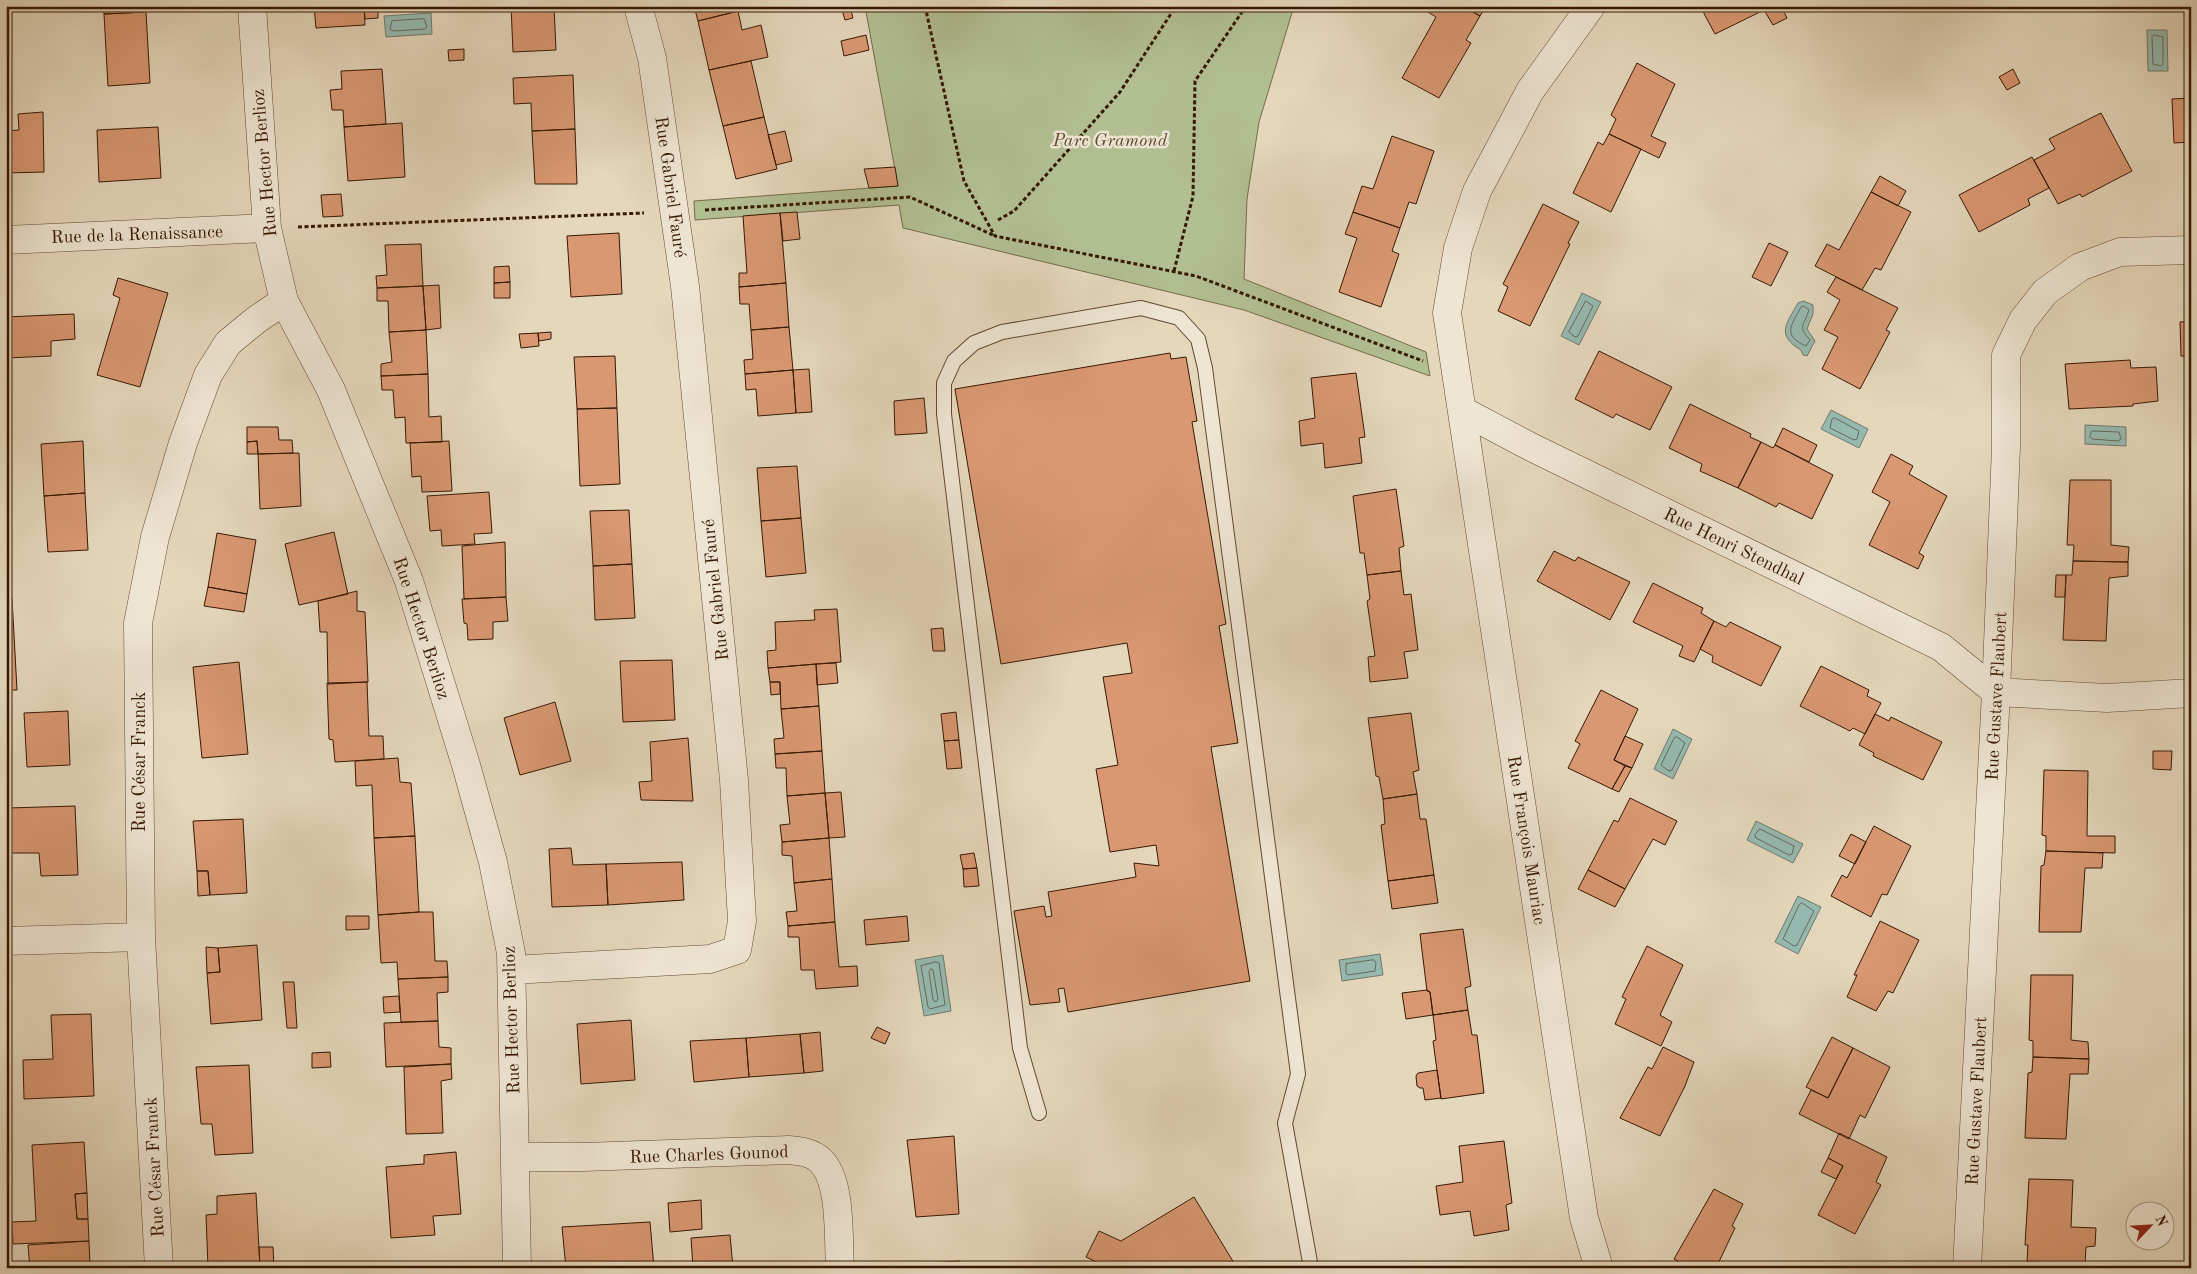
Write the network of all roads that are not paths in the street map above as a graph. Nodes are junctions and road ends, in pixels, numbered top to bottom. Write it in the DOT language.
graph roads {
  1 [pos="252,6"];
  2 [pos="638,6"];
  3 [pos="1591,6"];
  4 [pos="267,228"];
  5 [pos="6,240"];
  6 [pos="2191,250"];
  7 [pos="284,301"];
  8 [pos="1463,411"];
  9 [pos="1996,692"];
  10 [pos="2191,692"];
  11 [pos="141,937"];
  12 [pos="6,941"];
  13 [pos="512,970"];
  14 [pos="1039,1114"];
  15 [pos="515,1157"];
  16 [pos="159,1268"];
  17 [pos="516,1268"];
  18 [pos="840,1268"];
  19 [pos="1311,1268"];
  20 [pos="1599,1268"];
  21 [pos="1967,1268"];
  1 -- 4 [label="street, Rue Hector Berlioz"];
  2 -- 13 [label="street, Rue Gabriel Fauré"];
  3 -- 8 [label="street, Rue François Mauriac"];
  4 -- 5 [label="street, Rue de la Renaissance"];
  4 -- 7 [label="street, Rue Hector Berlioz"];
  6 -- 9 [label="street, Rue Gustave Flaubert"];
  7 -- 11 [label="street, Rue César Franck"];
  7 -- 13 [label="street, Rue Hector Berlioz"];
  8 -- 9 [label="street, Rue Henri Stendhal"];
  8 -- 20 [label="street, Rue François Mauriac"];
  9 -- 10 [label="street"];
  9 -- 21 [label="street, Rue Gustave Flaubert"];
  11 -- 12 [label="street"];
  11 -- 16 [label="street, Rue César Franck"];
  13 -- 15 [label="street, Rue Hector Berlioz"];
  14 -- 19 [label="lane"];
  15 -- 17 [label="street, Rue Hector Berlioz"];
  15 -- 18 [label="street, Rue Charles Gounod"];
}
